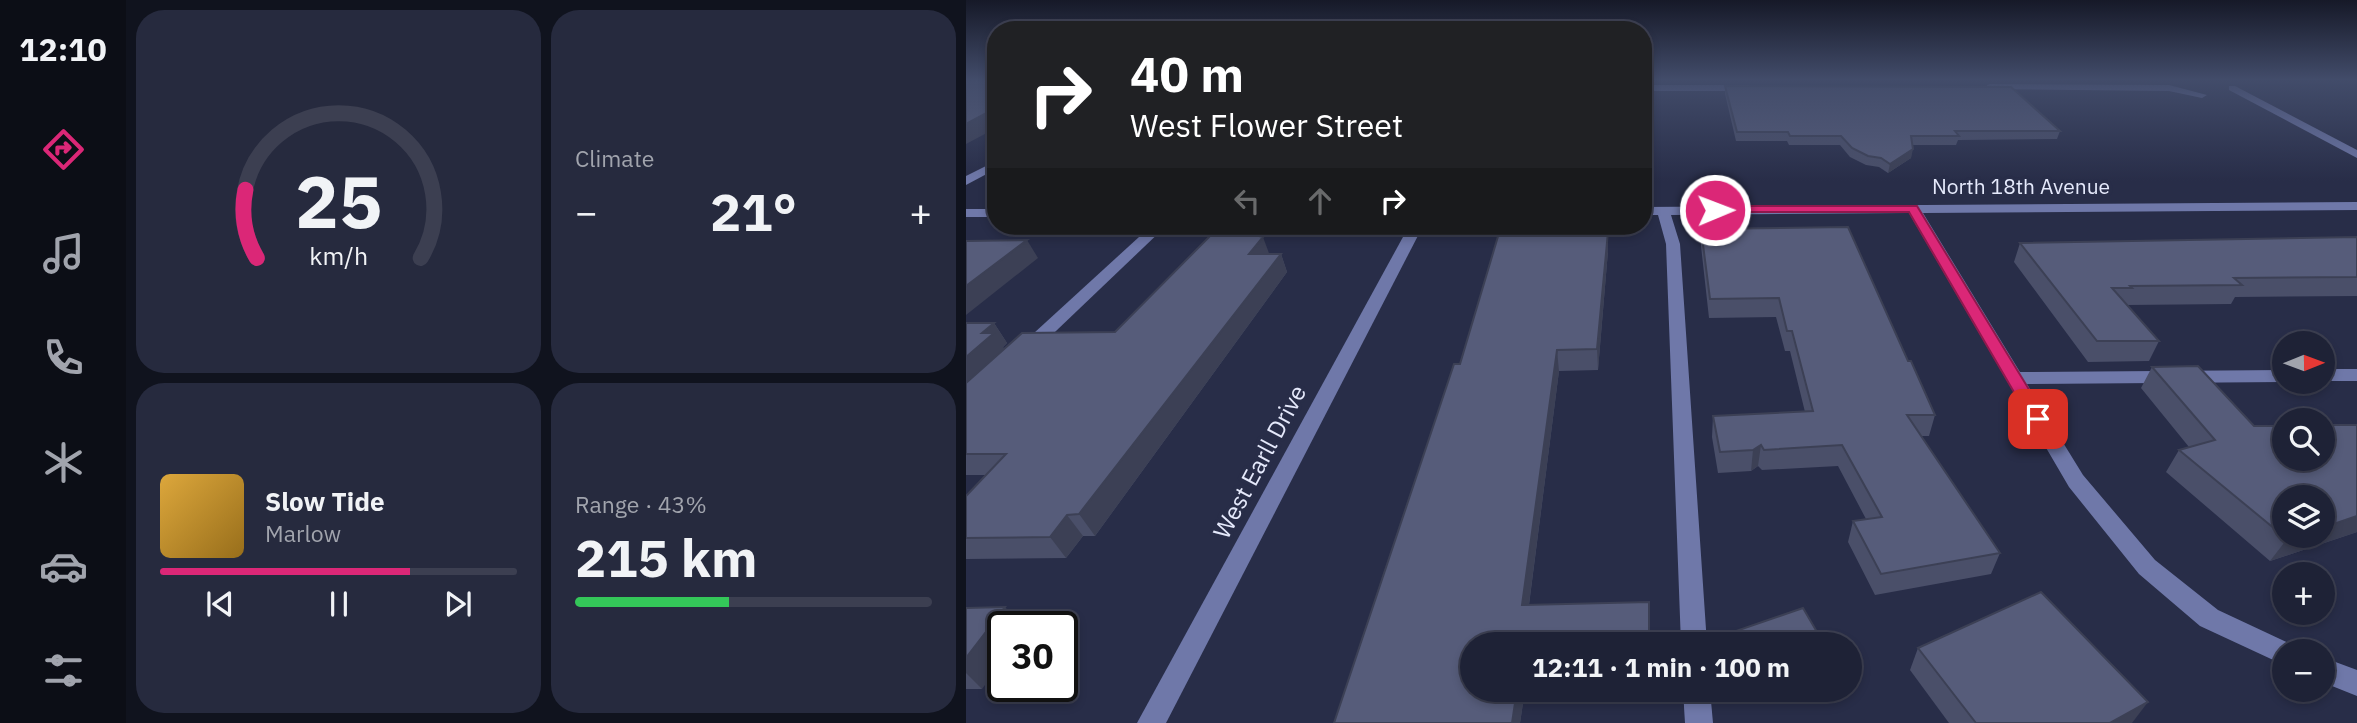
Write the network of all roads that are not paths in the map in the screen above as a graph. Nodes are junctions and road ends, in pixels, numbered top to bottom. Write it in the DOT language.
graph roads {
  1 [pos="2280,114"];
  2 [pos="2357,155"];
  3 [pos="987,169"];
  4 [pos="966,181"];
  5 [pos="2357,206"];
  6 [pos="1913,208"];
  7 [pos="1653,211"];
  8 [pos="966,213"];
  9 [pos="987,213"];
  10 [pos="1149,235"];
  11 [pos="1411,235"];
  12 [pos="1018,357"];
  13 [pos="2335,375"];
  14 [pos="2357,375"];
  15 [pos="2272,376"];
  16 [pos="2013,378"];
  17 [pos="1694,632"];
  18 [pos="2272,647"];
  19 [pos="2335,674"];
  20 [pos="2357,683"];
  21 [pos="1698,702"];
  22 [pos="1151,723"];
  23 [pos="1699,723"];
  1 -- 2 [label="street"];
  3 -- 4 [label="street"];
  5 -- 6 [label="street, North 18th Avenue"];
  6 -- 7 [label="street, North 18th Avenue"];
  6 -- 16 [label="street"];
  7 -- 17 [label="street"];
  8 -- 9 [label="street"];
  10 -- 12 [label="street"];
  11 -- 22 [label="street, West Earll Drive"];
  13 -- 14 [label="street"];
  15 -- 16 [label="street"];
  16 -- 18 [label="street"];
  19 -- 20 [label="street"];
  21 -- 23 [label="street"];
}
